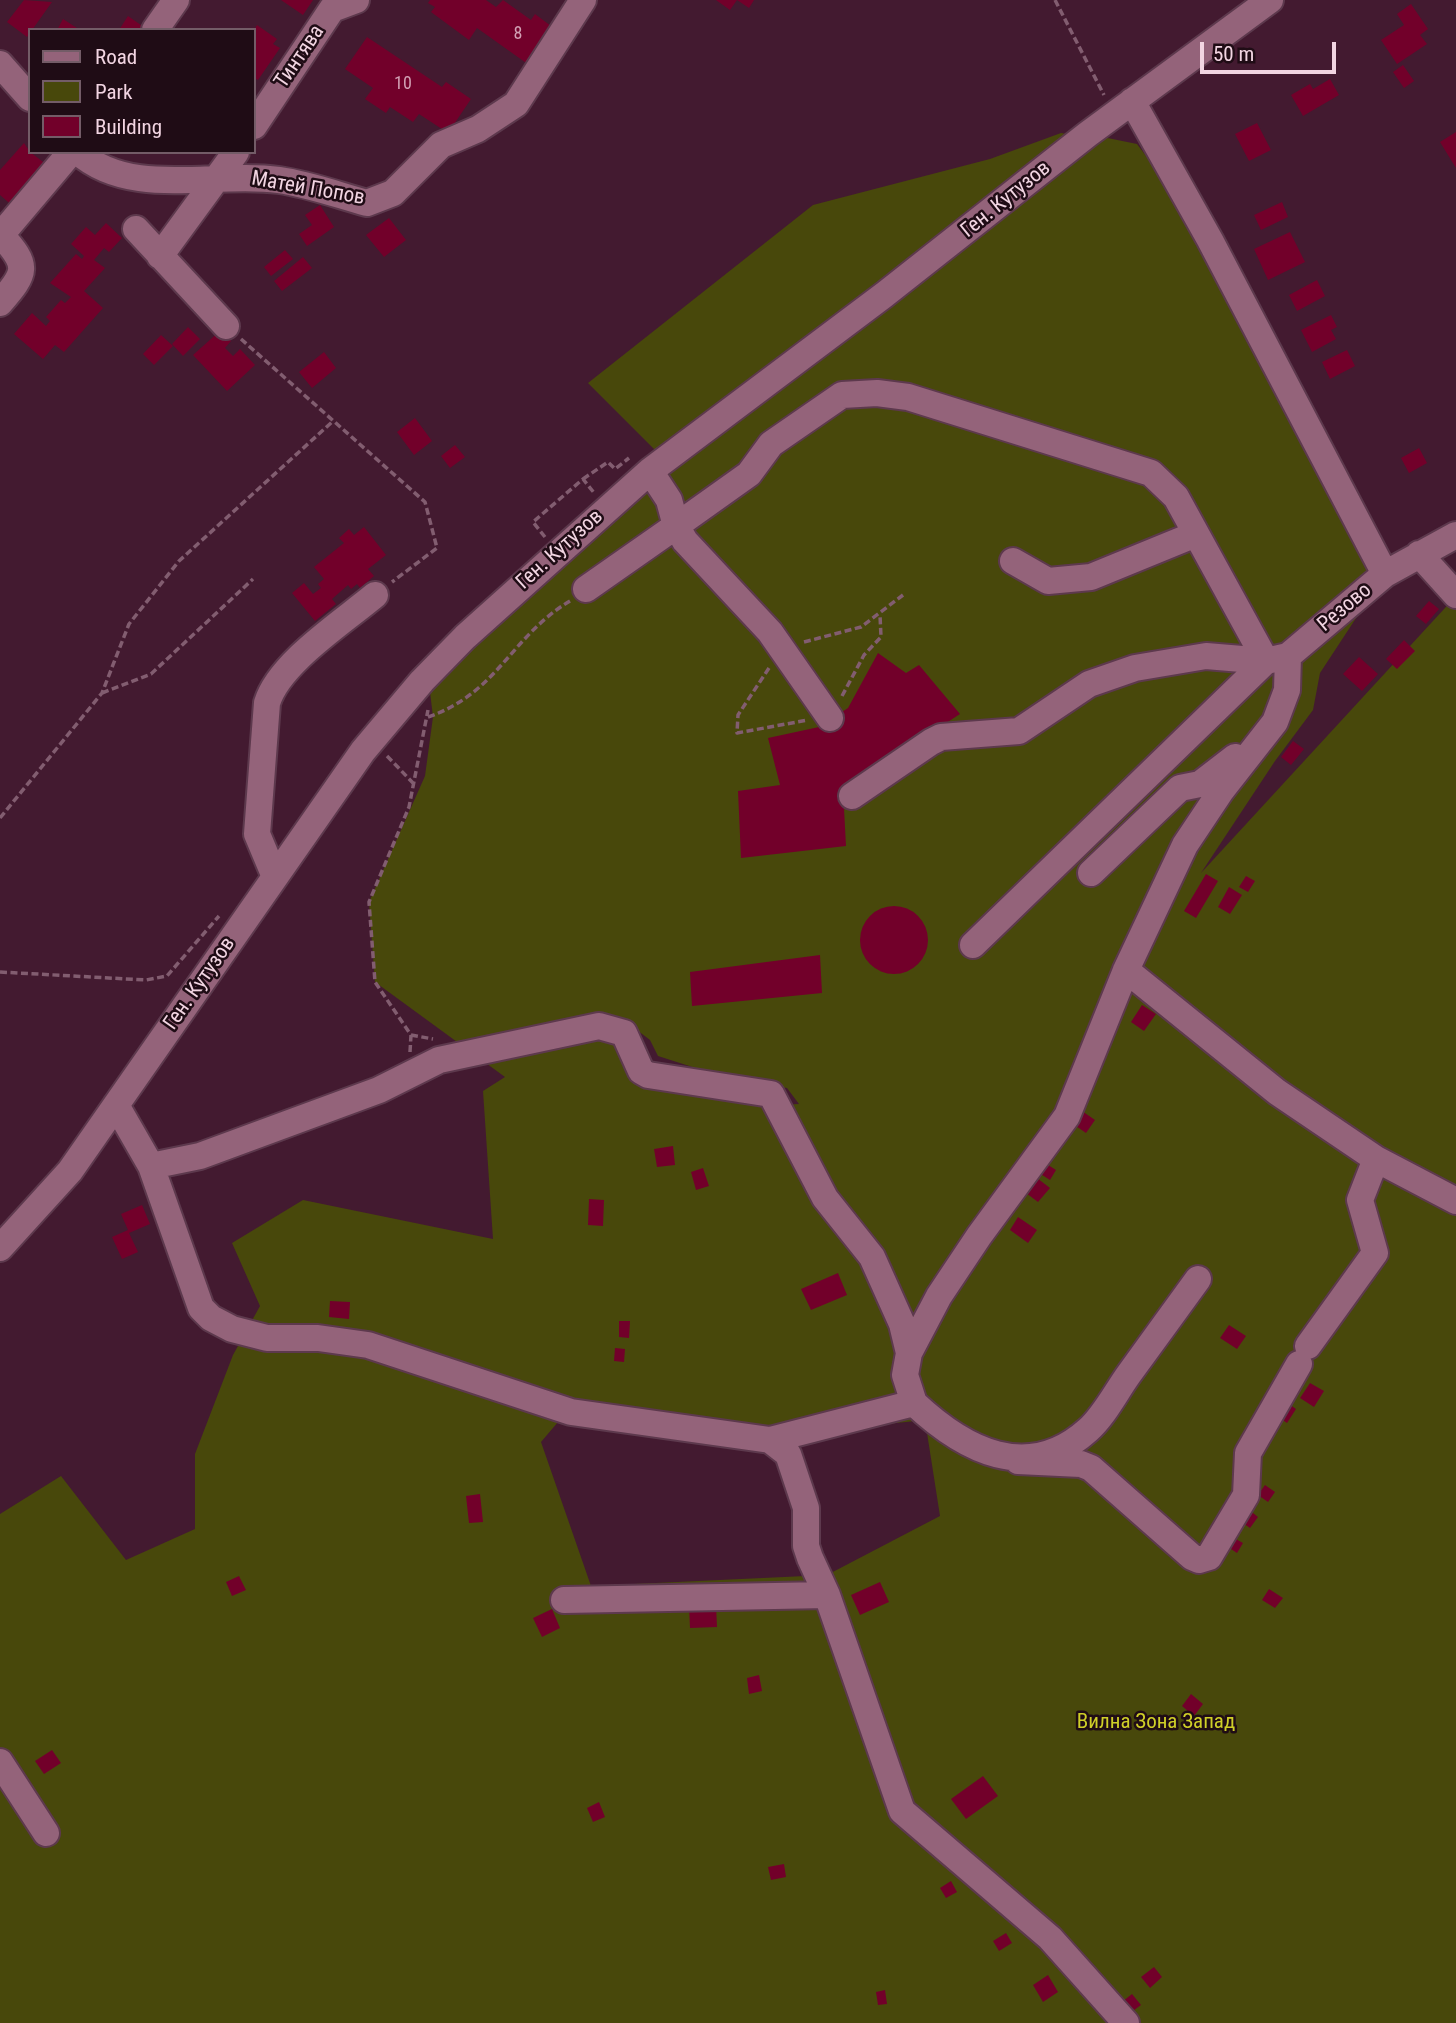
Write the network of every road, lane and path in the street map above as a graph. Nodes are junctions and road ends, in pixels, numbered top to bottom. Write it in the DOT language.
graph roads {
  1 [pos="176,0"];
  2 [pos="356,0"];
  3 [pos="583,0"];
  4 [pos="1055,0"];
  5 [pos="1270,0"];
  6 [pos="156,28"];
  7 [pos="0,64"];
  8 [pos="28,96"];
  9 [pos="1124,108"];
  10 [pos="256,123"];
  11 [pos="69,154"];
  12 [pos="80,154"];
  13 [pos="235,154"];
  14 [pos="219,178"];
  15 [pos="136,229"];
  16 [pos="0,235"];
  17 [pos="160,256"];
  18 [pos="0,303"];
  19 [pos="226,326"];
  20 [pos="332,422"];
  21 [pos="650,471"];
  22 [pos="583,479"];
  23 [pos="606,508"];
  24 [pos="676,526"];
  25 [pos="1196,534"];
  26 [pos="1456,535"];
  27 [pos="557,552"];
  28 [pos="1419,554"];
  29 [pos="1013,561"];
  30 [pos="1385,574"];
  31 [pos="253,579"];
  32 [pos="586,589"];
  33 [pos="375,595"];
  34 [pos="903,595"];
  35 [pos="1456,595"];
  36 [pos="880,615"];
  37 [pos="775,640"];
  38 [pos="1277,658"];
  39 [pos="422,681"];
  40 [pos="102,693"];
  41 [pos="827,714"];
  42 [pos="428,717"];
  43 [pos="1275,723"];
  44 [pos="371,740"];
  45 [pos="415,785"];
  46 [pos="852,796"];
  47 [pos="0,818"];
  48 [pos="1091,873"];
  49 [pos="275,877"];
  50 [pos="221,914"];
  51 [pos="973,945"];
  52 [pos="1126,970"];
  53 [pos="0,972"];
  54 [pos="411,1035"];
  55 [pos="116,1105"];
  56 [pos="1376,1159"];
  57 [pos="151,1166"];
  58 [pos="1456,1201"];
  59 [pos="0,1248"];
  60 [pos="1198,1279"];
  61 [pos="909,1353"];
  62 [pos="914,1403"];
  63 [pos="770,1440"];
  64 [pos="1018,1461"];
  65 [pos="827,1595"];
  66 [pos="564,1600"];
  67 [pos="0,1762"];
  68 [pos="46,1833"];
  69 [pos="1126,2023"];
  1 -- 6 [label="street"];
  2 -- 10 [label="street, Тинтява"];
  3 -- 14 [label="street, Матей Попов"];
  4 -- 9 [label="path"];
  5 -- 9 [label="street, Ген. Кутузов"];
  7 -- 8 [label="street"];
  9 -- 21 [label="street, Ген. Кутузов"];
  9 -- 30 [label="street, Резово"];
  11 -- 16 [label="street"];
  12 -- 14 [label="street, Матей Попов"];
  13 -- 14 [label="street"];
  14 -- 17 [label="street"];
  15 -- 17 [label="street"];
  16 -- 18 [label="street"];
  17 -- 19 [label="street"];
  19 -- 20 [label="path"];
  20 -- 33 [label="path"];
  20 -- 40 [label="path"];
  21 -- 22 [label="path"];
  21 -- 23 [label="street, Ген. Кутузов"];
  21 -- 24 [label="street"];
  22 -- 23 [label="path"];
  22 -- 27 [label="path"];
  23 -- 27 [label="street, Ген. Кутузов"];
  24 -- 25 [label="street"];
  24 -- 32 [label="street"];
  24 -- 37 [label="street"];
  25 -- 29 [label="street"];
  25 -- 38 [label="street"];
  26 -- 28 [label="street"];
  27 -- 39 [label="street, Ген. Кутузов"];
  28 -- 30 [label="street"];
  28 -- 35 [label="street"];
  30 -- 38 [label="street, Резово"];
  31 -- 40 [label="path"];
  32 -- 42 [label="path"];
  33 -- 49 [label="street"];
  34 -- 36 [label="path"];
  36 -- 37 [label="path"];
  36 -- 41 [label="path"];
  37 -- 41 [label="street"];
  37 -- 41 [label="path"];
  38 -- 43 [label="street"];
  38 -- 46 [label="street"];
  38 -- 51 [label="street, Резово"];
  39 -- 42 [label="path"];
  39 -- 44 [label="street, Ген. Кутузов"];
  40 -- 47 [label="path"];
  42 -- 45 [label="path"];
  43 -- 48 [label="street"];
  43 -- 52 [label="street"];
  44 -- 45 [label="path"];
  44 -- 49 [label="street, Ген. Кутузов"];
  45 -- 54 [label="path"];
  49 -- 55 [label="street, Ген. Кутузов"];
  50 -- 53 [label="path"];
  52 -- 56 [label="street"];
  52 -- 61 [label="street"];
  55 -- 57 [label="street"];
  55 -- 59 [label="street, Ген. Кутузов"];
  56 -- 58 [label="street"];
  56 -- 64 [label="street"];
  57 -- 61 [label="street"];
  57 -- 63 [label="street"];
  60 -- 64 [label="street"];
  61 -- 62 [label="street"];
  62 -- 63 [label="street"];
  62 -- 64 [label="street"];
  63 -- 65 [label="street"];
  65 -- 66 [label="street"];
  65 -- 69 [label="street"];
  67 -- 68 [label="street"];
}
